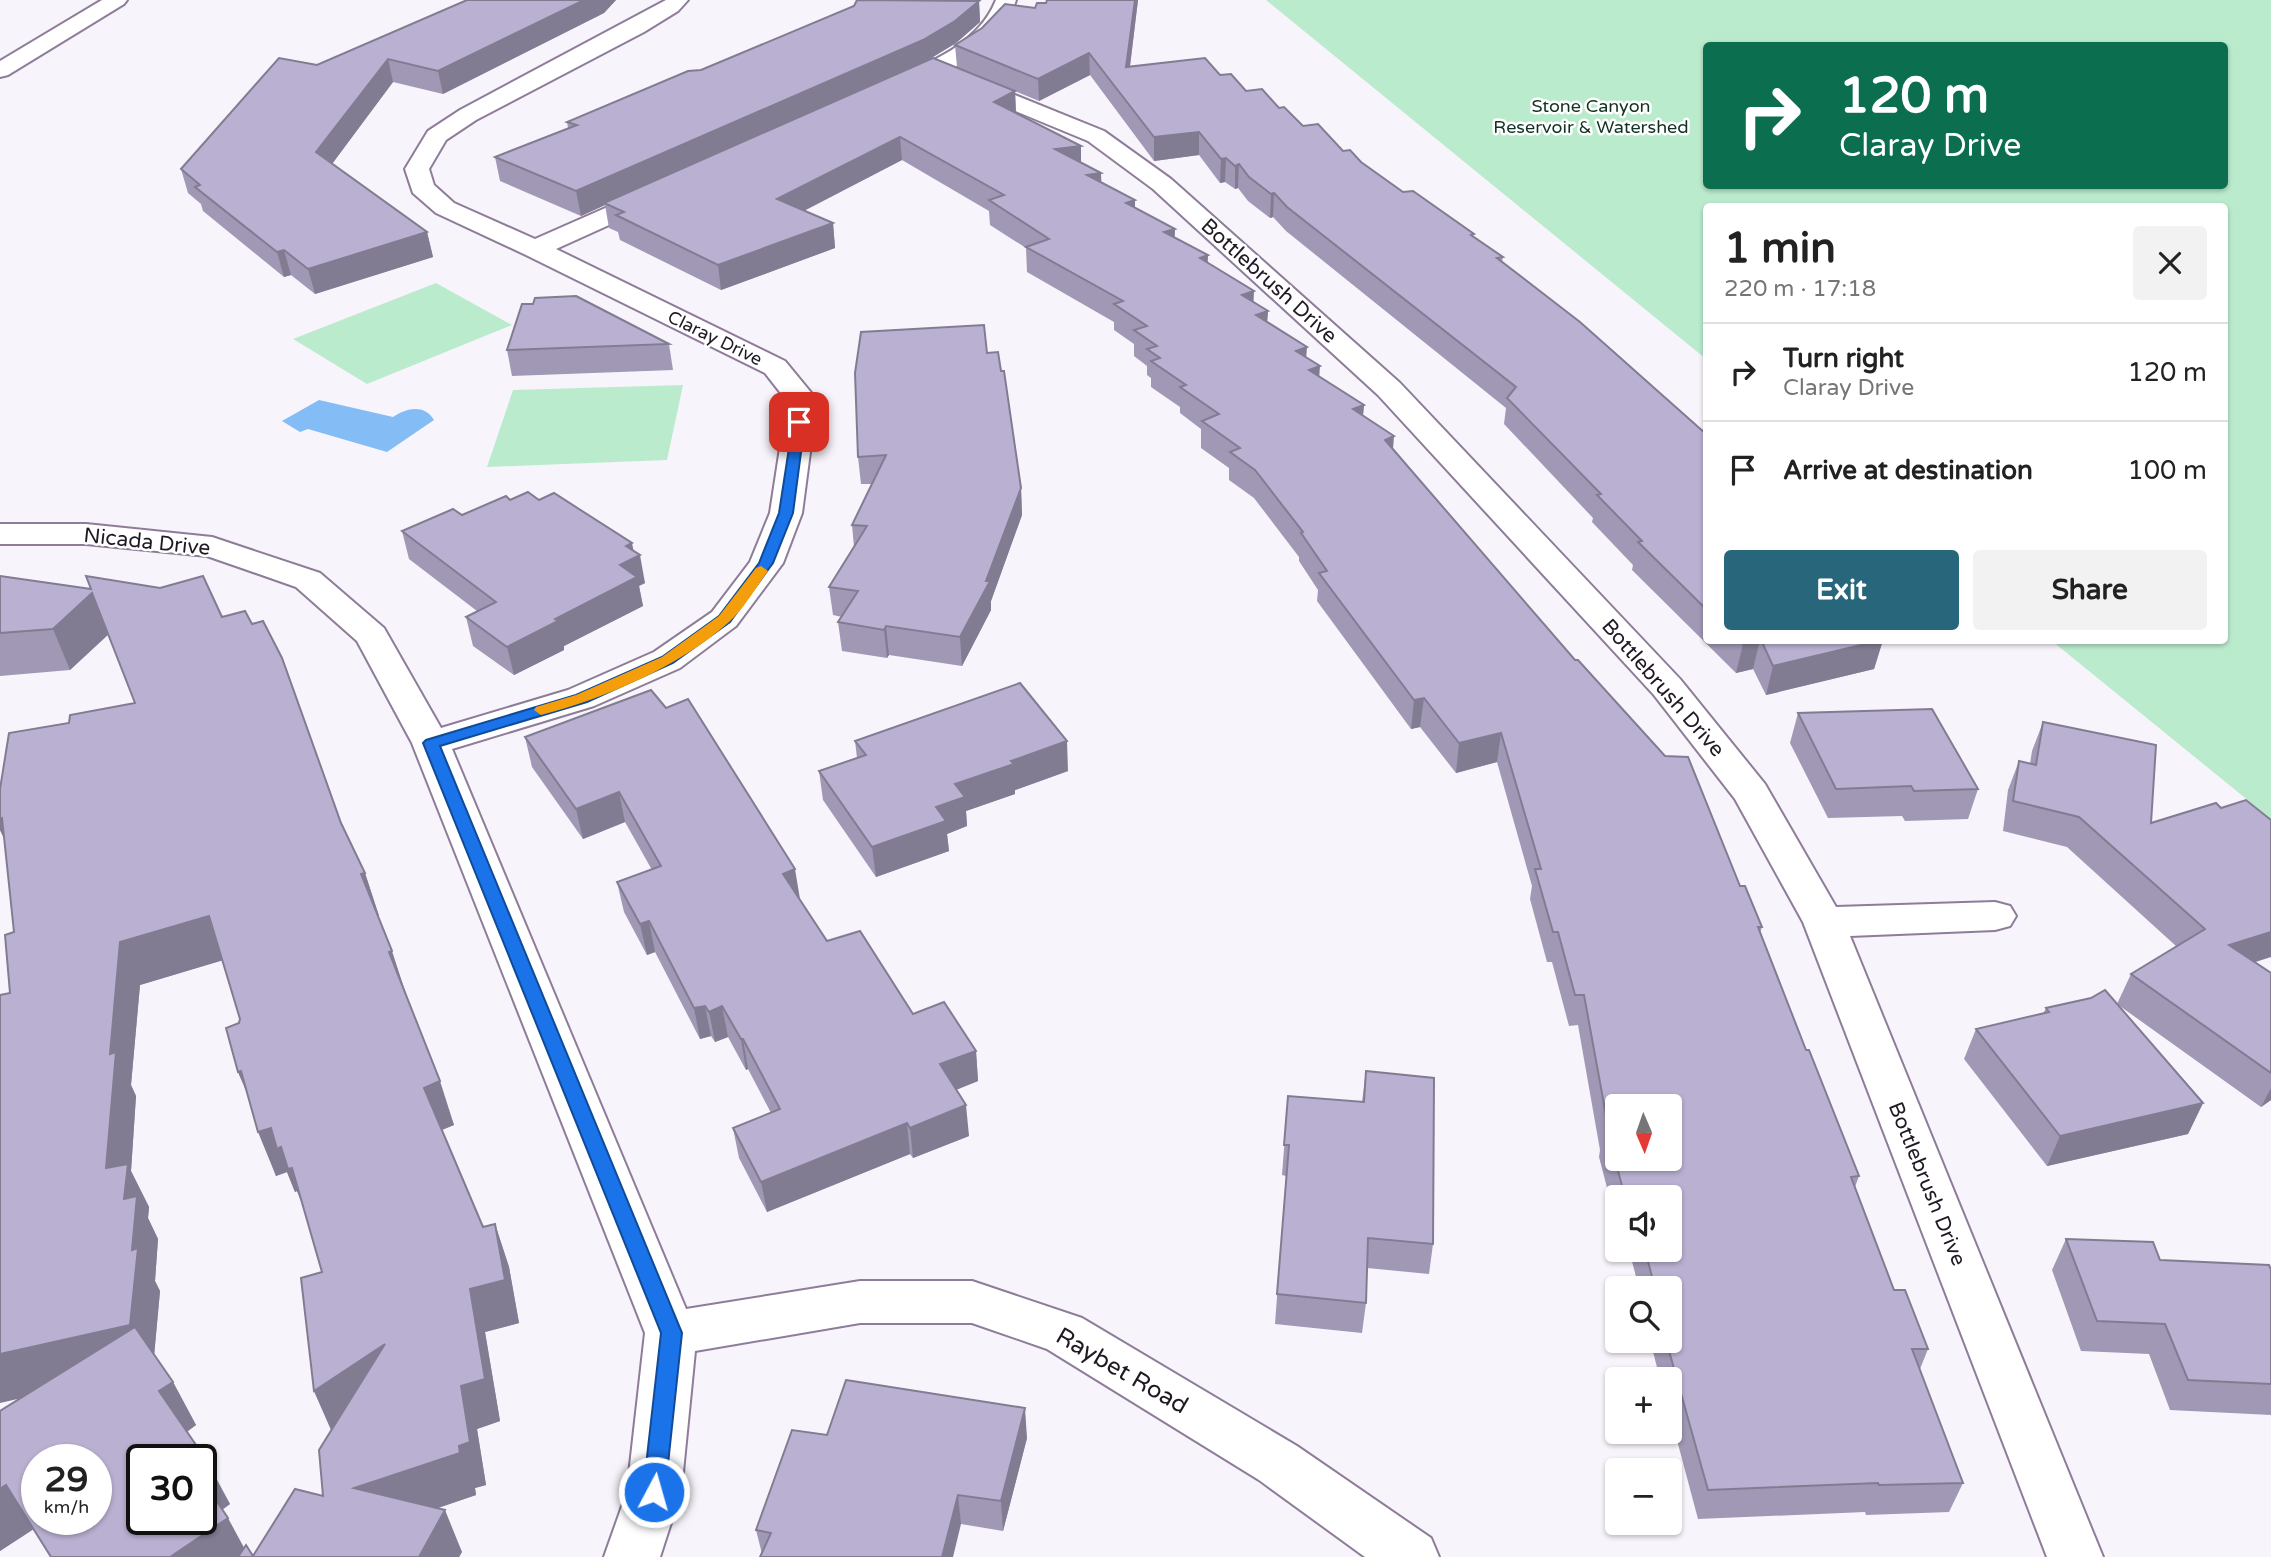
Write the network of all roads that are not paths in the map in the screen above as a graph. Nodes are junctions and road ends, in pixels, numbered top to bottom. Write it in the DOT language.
graph roads {
  1 [pos="117,0"];
  2 [pos="678,0"];
  3 [pos="1006,0"];
  4 [pos="934,69"];
  5 [pos="0,70"];
  6 [pos="872,97"];
  7 [pos="673,187"];
  8 [pos="535,250"];
  9 [pos="0,534"];
  10 [pos="431,743"];
  11 [pos="1995,916"];
  12 [pos="1824,922"];
  13 [pos="671,1333"];
  14 [pos="632,1557"];
  15 [pos="1411,1557"];
  16 [pos="2075,1557"];
  1 -- 5 [label="street"];
  2 -- 8 [label="street, Claray Drive"];
  3 -- 4 [label="street"];
  4 -- 6 [label="street"];
  4 -- 12 [label="street, Bottlebrush Drive"];
  7 -- 8 [label="street"];
  8 -- 10 [label="street, Claray Drive"];
  9 -- 10 [label="street, Nicada Drive"];
  10 -- 13 [label="street, Nicada Drive"];
  11 -- 12 [label="street"];
  12 -- 16 [label="street, Bottlebrush Drive"];
  13 -- 14 [label="street, Nicada Drive"];
  13 -- 15 [label="street, Raybet Road"];
}
